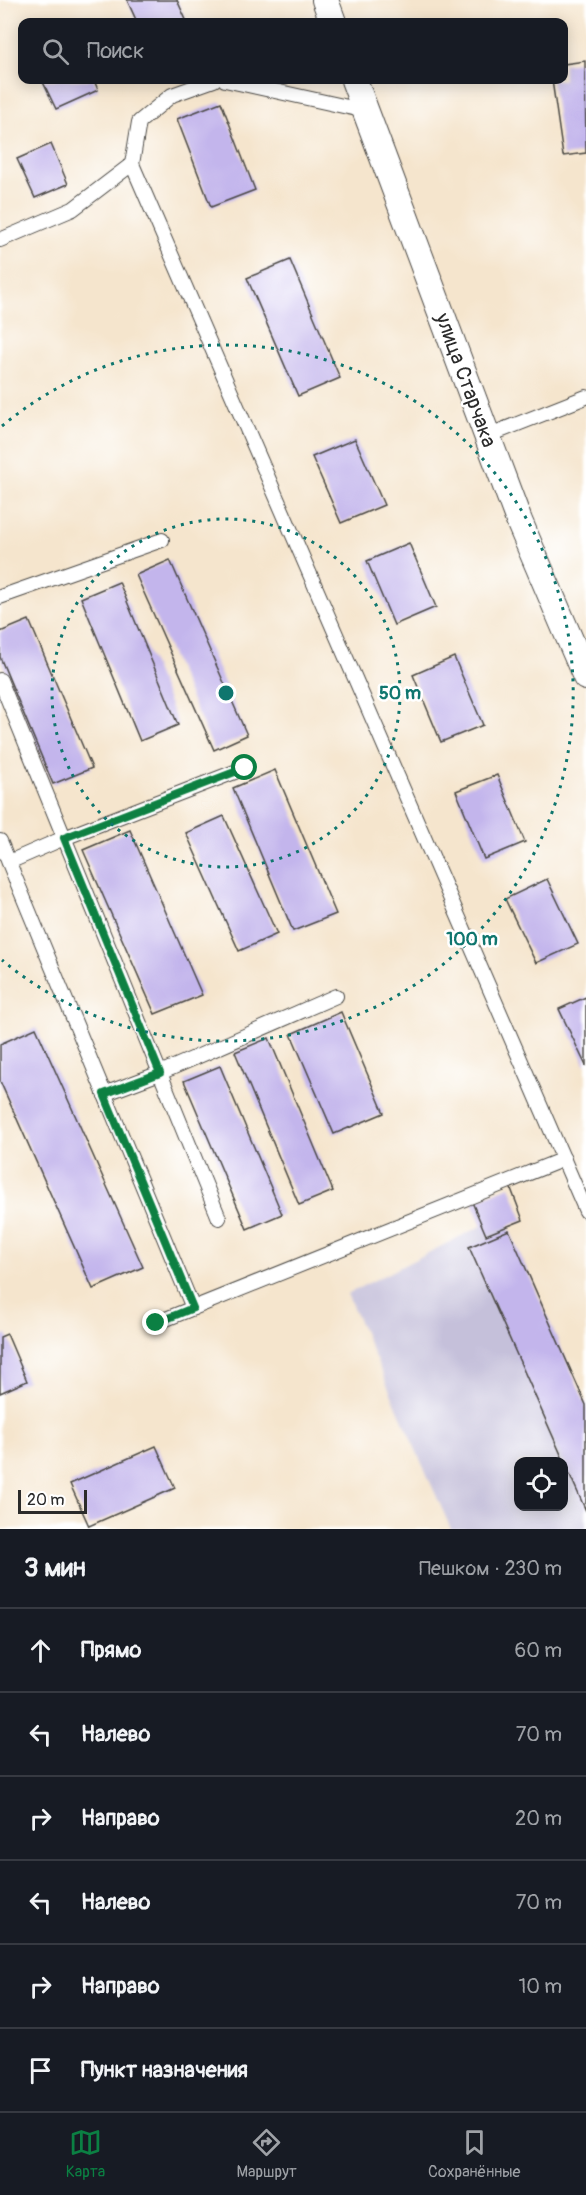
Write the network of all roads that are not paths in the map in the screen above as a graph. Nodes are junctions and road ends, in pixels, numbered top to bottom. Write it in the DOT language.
graph roads {
  1 [pos="325,0"];
  2 [pos="332,18"];
  3 [pos="203,84"];
  4 [pos="243,84"];
  5 [pos="356,84"];
  6 [pos="366,111"];
  7 [pos="132,164"];
  8 [pos="0,240"];
  9 [pos="586,397"];
  10 [pos="487,436"];
  11 [pos="162,540"];
  12 [pos="0,597"];
  13 [pos="586,677"];
  14 [pos="0,680"];
  15 [pos="245,768"];
  16 [pos="64,838"];
  17 [pos="0,841"];
  18 [pos="9,862"];
  19 [pos="336,996"];
  20 [pos="160,1073"];
  21 [pos="104,1094"];
  22 [pos="564,1159"];
  23 [pos="586,1211"];
  24 [pos="219,1218"];
  25 [pos="193,1308"];
  26 [pos="156,1323"];
  1 -- 2 [label="street"];
  3 -- 7 [label="lane"];
  4 -- 6 [label="lane"];
  5 -- 6 [label="street, улица Старчака"];
  6 -- 10 [label="street, улица Старчака"];
  7 -- 8 [label="lane"];
  7 -- 22 [label="lane"];
  9 -- 10 [label="lane"];
  10 -- 13 [label="street, улица Старчака"];
  11 -- 12 [label="lane"];
  14 -- 16 [label="lane"];
  15 -- 16 [label="lane"];
  16 -- 18 [label="lane"];
  16 -- 20 [label="lane"];
  17 -- 18 [label="lane"];
  18 -- 21 [label="lane"];
  19 -- 20 [label="lane"];
  20 -- 21 [label="lane"];
  20 -- 24 [label="lane"];
  21 -- 25 [label="lane"];
  22 -- 23 [label="lane"];
  22 -- 25 [label="lane"];
  25 -- 26 [label="lane"];
}
